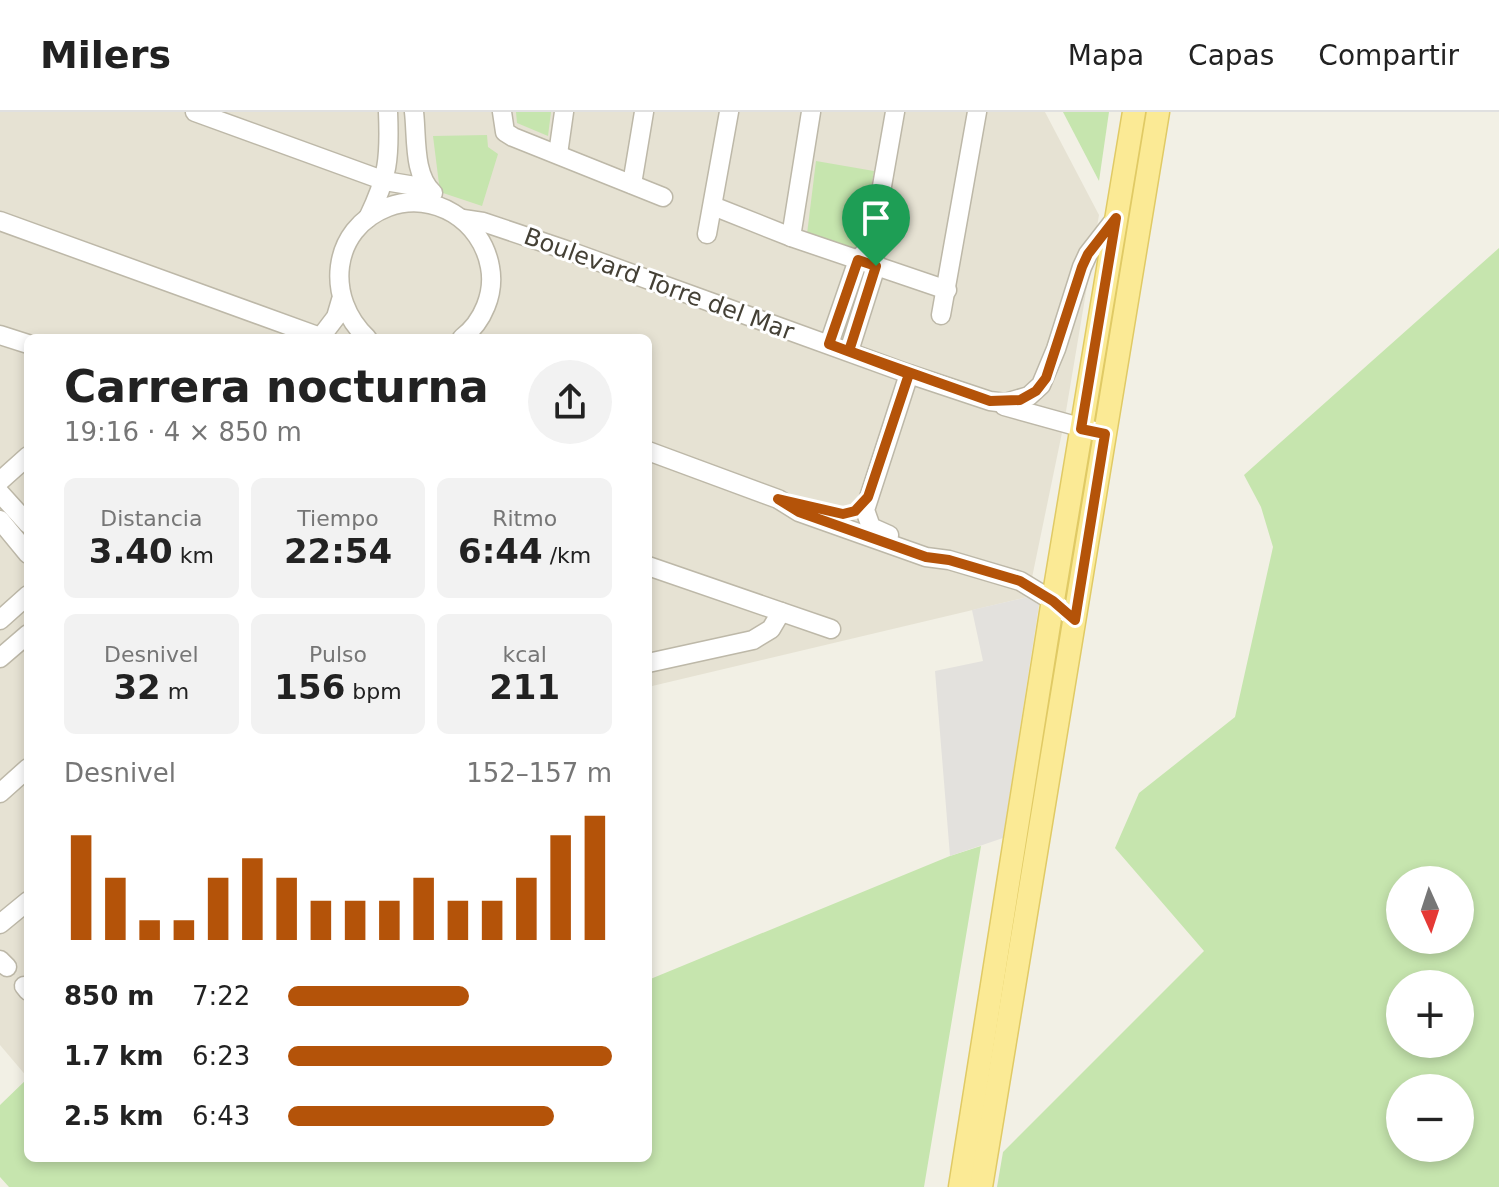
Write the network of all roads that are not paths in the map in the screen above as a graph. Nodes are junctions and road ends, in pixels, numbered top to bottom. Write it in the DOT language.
graph roads {
  1 [pos="195,112"];
  2 [pos="388,112"];
  3 [pos="414,112"];
  4 [pos="502,112"];
  5 [pos="564,112"];
  6 [pos="644,112"];
  7 [pos="729,112"];
  8 [pos="811,112"];
  9 [pos="895,112"];
  10 [pos="977,112"];
  11 [pos="1134,112"];
  12 [pos="1158,112"];
  13 [pos="558,154"];
  14 [pos="385,181"];
  15 [pos="632,184"];
  16 [pos="427,188"];
  17 [pos="663,197"];
  18 [pos="713,206"];
  19 [pos="457,215"];
  20 [pos="368,218"];
  21 [pos="1116,218"];
  22 [pos="0,221"];
  23 [pos="707,234"];
  24 [pos="791,237"];
  25 [pos="867,263"];
  26 [pos="947,290"];
  27 [pos="341,300"];
  28 [pos="941,315"];
  29 [pos="311,334"];
  30 [pos="325,334"];
  31 [pos="364,334"];
  32 [pos="466,334"];
  33 [pos="3,339"];
  34 [pos="24,343"];
  35 [pos="829,344"];
  36 [pos="849,351"];
  37 [pos="909,374"];
  38 [pos="990,401"];
  39 [pos="1081,429"];
  40 [pos="1105,434"];
  41 [pos="652,452"];
  42 [pos="24,460"];
  43 [pos="0,481"];
  44 [pos="0,493"];
  45 [pos="868,497"];
  46 [pos="778,499"];
  47 [pos="0,520"];
  48 [pos="24,520"];
  49 [pos="24,549"];
  50 [pos="949,560"];
  51 [pos="652,567"];
  52 [pos="24,599"];
  53 [pos="1053,601"];
  54 [pos="781,612"];
  55 [pos="0,620"];
  56 [pos="1075,620"];
  57 [pos="831,629"];
  58 [pos="24,637"];
  59 [pos="0,658"];
  60 [pos="652,662"];
  61 [pos="24,772"];
  62 [pos="0,793"];
  63 [pos="24,904"];
  64 [pos="0,924"];
  65 [pos="960,1187"];
  66 [pos="981,1187"];
  1 -- 14 [label="street"];
  2 -- 14 [label="street"];
  3 -- 16 [label="street"];
  4 -- 13 [label="street"];
  5 -- 13 [label="street"];
  6 -- 15 [label="street"];
  7 -- 18 [label="street"];
  8 -- 24 [label="street"];
  9 -- 25 [label="street"];
  10 -- 26 [label="street"];
  11 -- 21 [label="main road"];
  12 -- 40 [label="main road"];
  13 -- 15 [label="street"];
  14 -- 16 [label="street"];
  14 -- 20 [label="street"];
  15 -- 17 [label="street"];
  16 -- 19 [label="street"];
  18 -- 23 [label="street"];
  18 -- 24 [label="street"];
  19 -- 20 [label="street, Boulevard Torre del Mar"];
  19 -- 32 [label="street"];
  19 -- 35 [label="street, Boulevard Torre del Mar"];
  20 -- 27 [label="street"];
  21 -- 38 [label="street, Boulevard Torre del Mar"];
  21 -- 39 [label="main road"];
  22 -- 29 [label="street"];
  24 -- 25 [label="street"];
  25 -- 26 [label="street"];
  25 -- 35 [label="street"];
  25 -- 36 [label="street"];
  26 -- 28 [label="street"];
  27 -- 30 [label="street"];
  27 -- 31 [label="street"];
  33 -- 34 [label="street"];
  35 -- 36 [label="street, Boulevard Torre del Mar"];
  36 -- 37 [label="street, Boulevard Torre del Mar"];
  37 -- 38 [label="street, Boulevard Torre del Mar"];
  37 -- 45 [label="street"];
  38 -- 39 [label="street, Boulevard Torre del Mar"];
  39 -- 40 [label="street, Boulevard Torre del Mar"];
  39 -- 53 [label="main road"];
  40 -- 56 [label="main road"];
  41 -- 46 [label="street"];
  42 -- 43 [label="street"];
  44 -- 48 [label="street"];
  45 -- 46 [label="street"];
  45 -- 50 [label="street"];
  46 -- 50 [label="street"];
  47 -- 49 [label="street"];
  50 -- 53 [label="street"];
  51 -- 54 [label="street"];
  52 -- 55 [label="street"];
  53 -- 56 [label="street"];
  53 -- 65 [label="main road"];
  54 -- 57 [label="street"];
  54 -- 60 [label="street"];
  56 -- 66 [label="main road"];
  58 -- 59 [label="street"];
  61 -- 62 [label="street"];
  63 -- 64 [label="street"];
}
